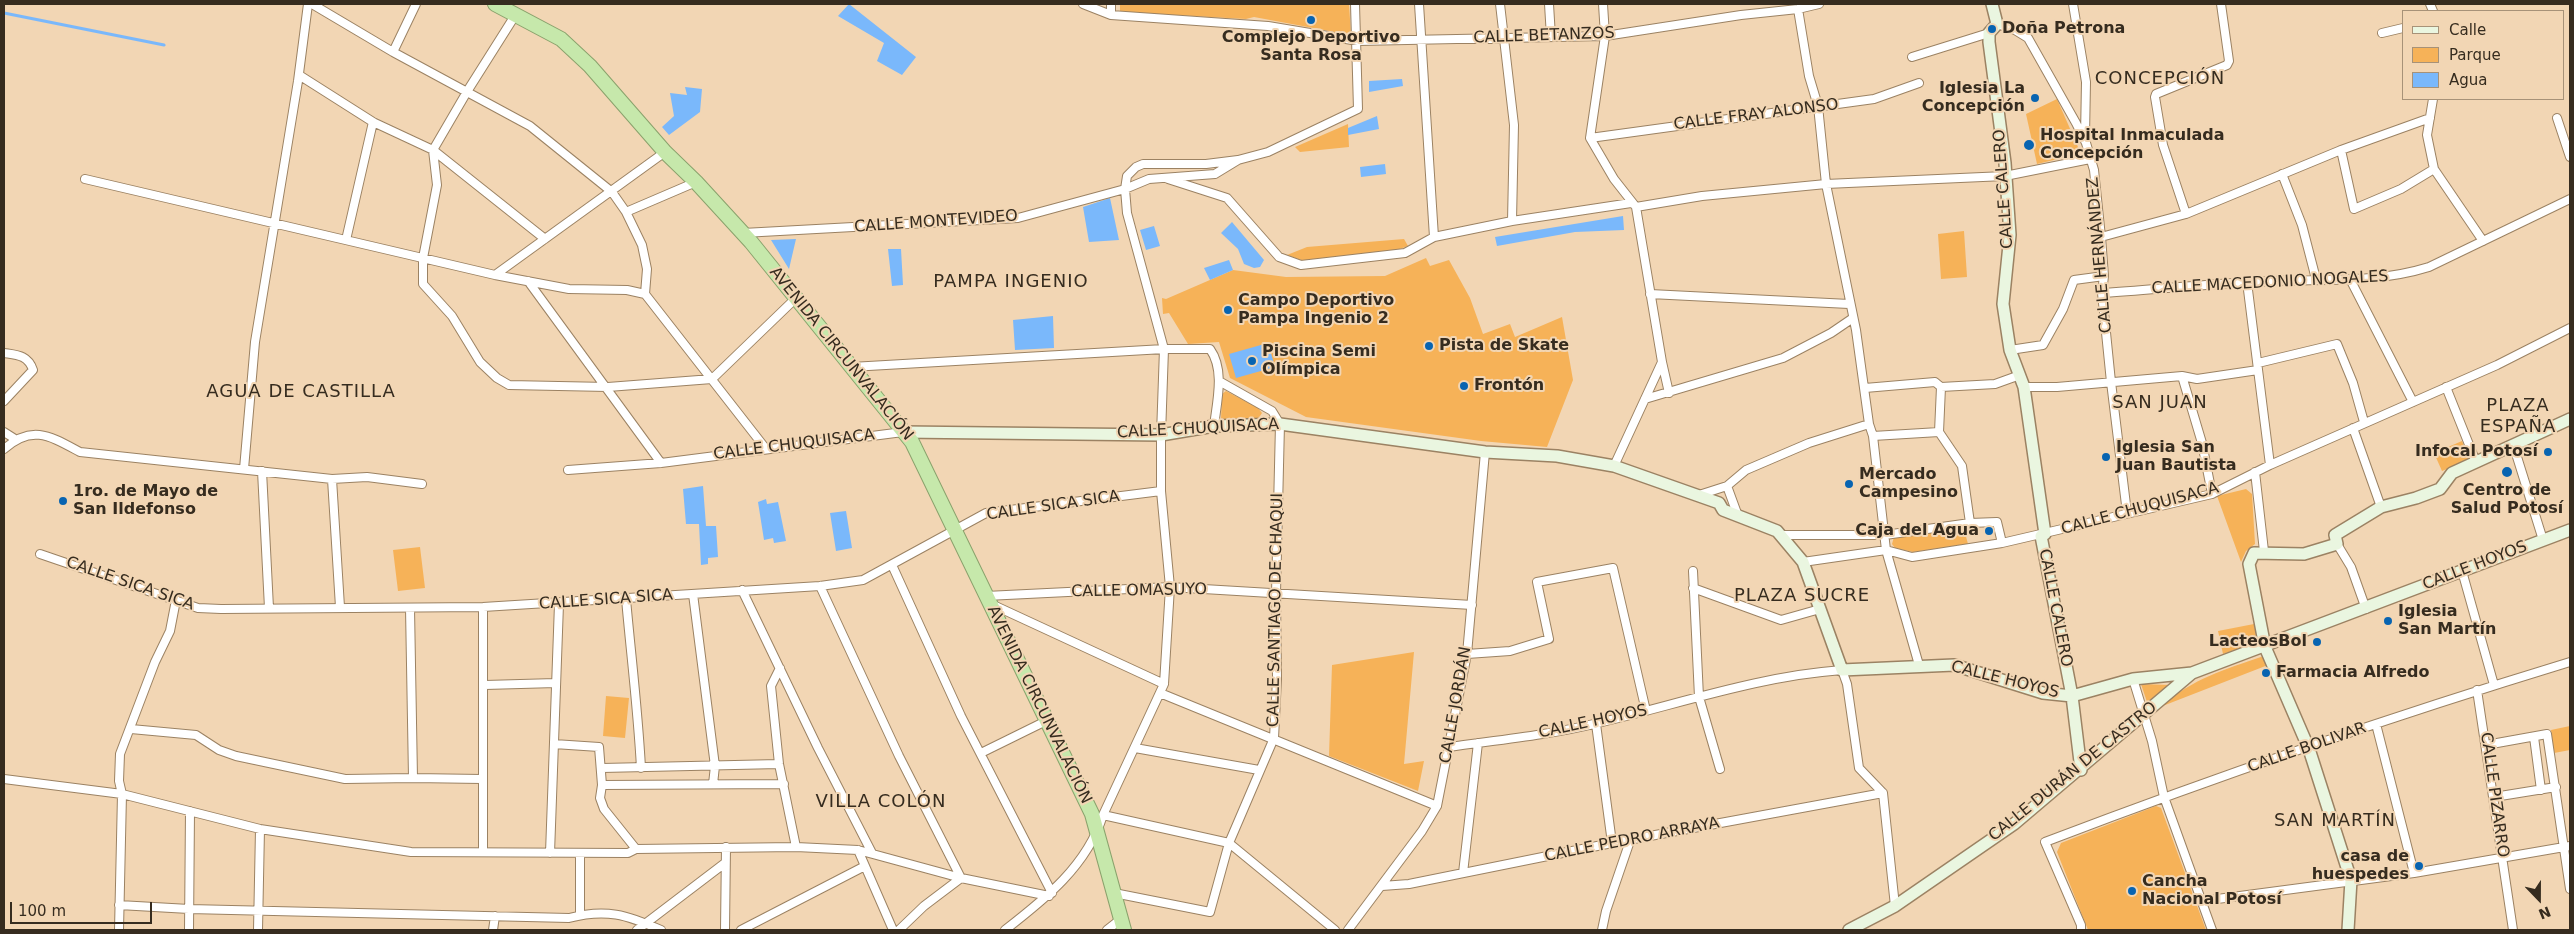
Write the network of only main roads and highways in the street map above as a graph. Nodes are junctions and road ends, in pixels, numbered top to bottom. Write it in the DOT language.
graph roads {
  1 [pos="495,4"];
  2 [pos="1992,4"];
  3 [pos="2570,419"];
  4 [pos="903,432"];
  5 [pos="2570,530"];
  6 [pos="2265,647"];
  7 [pos="1842,670"];
  8 [pos="2192,673"];
  9 [pos="2072,696"];
  10 [pos="2081,770"];
  11 [pos="1122,925"];
  12 [pos="1849,930"];
  13 [pos="2348,930"];
  1 -- 4 [label="highway, AVENIDA CIRCUNVALACIÓN"];
  2 -- 9 [label="main road, CALLE CALERO"];
  3 -- 6 [label="main road"];
  4 -- 7 [label="main road, CALLE CHUQUISACA"];
  4 -- 11 [label="highway, AVENIDA CIRCUNVALACIÓN"];
  5 -- 6 [label="main road, CALLE HOYOS"];
  6 -- 8 [label="main road, CALLE HOYOS"];
  6 -- 13 [label="main road"];
  7 -- 9 [label="main road, CALLE HOYOS"];
  8 -- 9 [label="main road, CALLE HOYOS"];
  8 -- 10 [label="main road, CALLE DURÁN DE CASTRO"];
  9 -- 10 [label="main road, CALLE CALERO"];
  10 -- 12 [label="main road, CALLE DURÁN DE CASTRO"];
}
